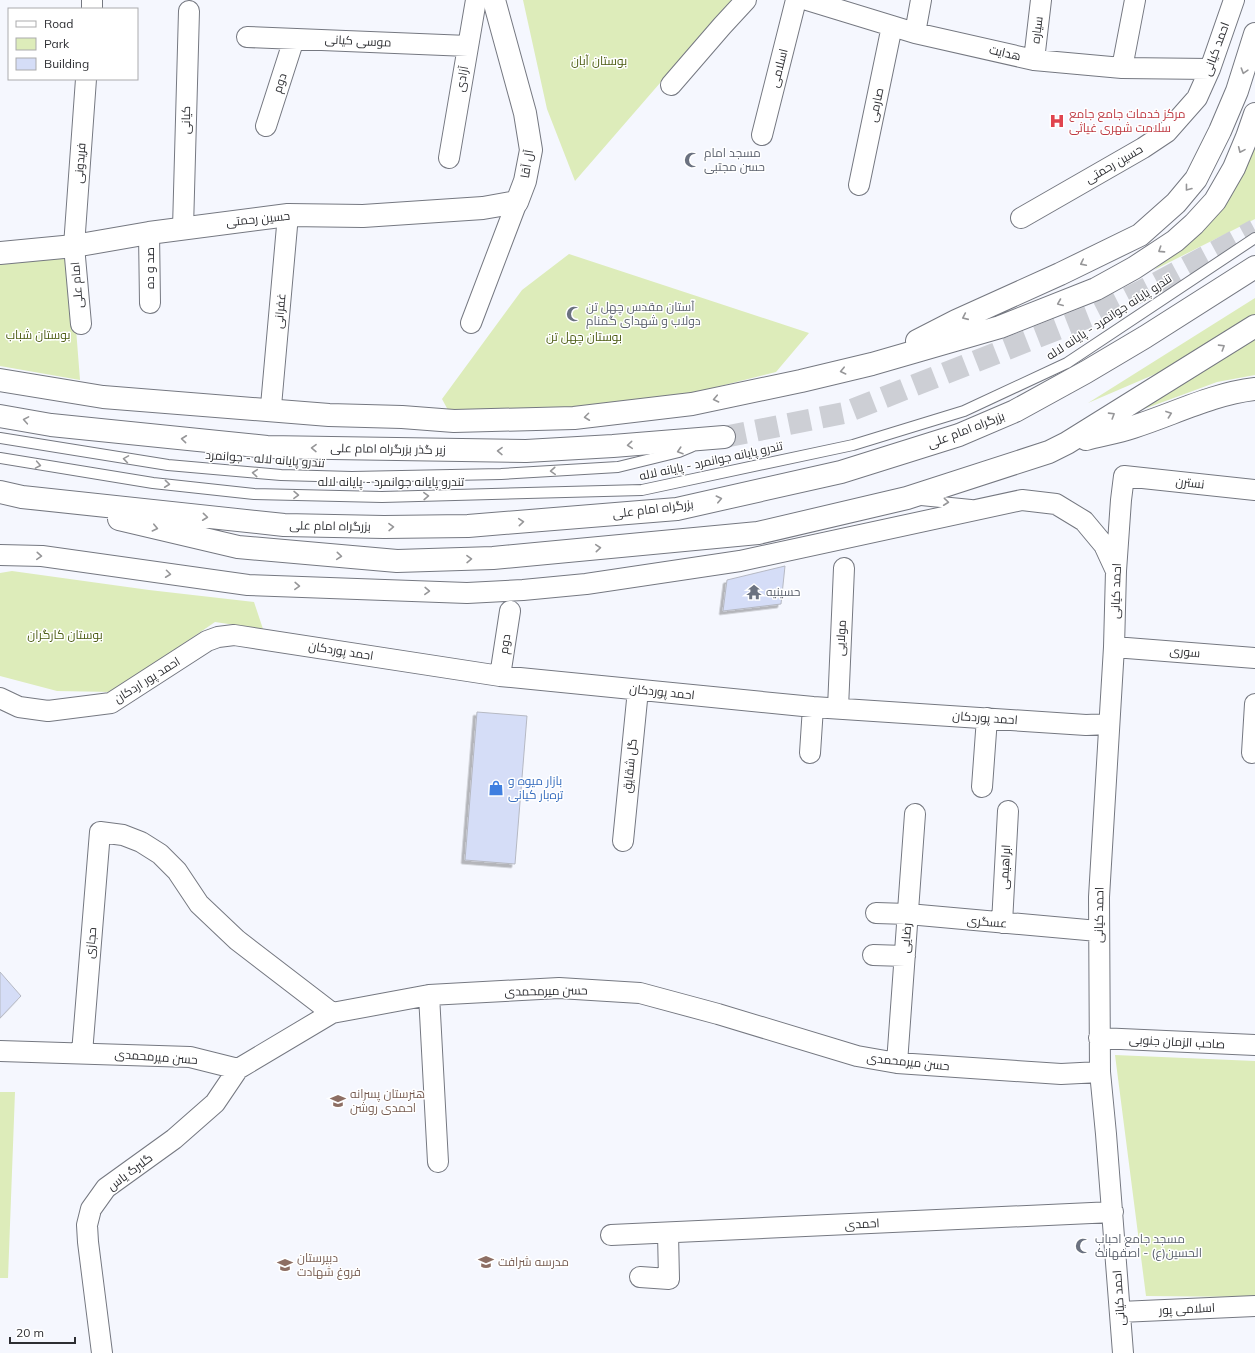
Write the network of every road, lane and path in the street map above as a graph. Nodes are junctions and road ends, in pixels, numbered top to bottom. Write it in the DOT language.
graph roads {
  1 [pos="476,0"];
  2 [pos="494,0"];
  3 [pos="746,0"];
  4 [pos="807,0"];
  5 [pos="921,0"];
  6 [pos="1041,0"];
  7 [pos="1135,0"];
  8 [pos="1234,0"];
  9 [pos="189,11"];
  10 [pos="892,26"];
  11 [pos="915,33"];
  12 [pos="1255,34"];
  13 [pos="247,37"];
  14 [pos="294,39"];
  15 [pos="468,46"];
  16 [pos="1034,60"];
  17 [pos="1122,68"];
  18 [pos="1210,69"];
  19 [pos="86,80"];
  20 [pos="671,85"];
  21 [pos="1197,98"];
  22 [pos="1255,114"];
  23 [pos="266,126"];
  24 [pos="762,135"];
  25 [pos="449,158"];
  26 [pos="860,185"];
  27 [pos="517,202"];
  28 [pos="288,215"];
  29 [pos="1021,218"];
  30 [pos="183,228"];
  31 [pos="149,233"];
  32 [pos="1255,238"];
  33 [pos="74,246"];
  34 [pos="0,253"];
  35 [pos="1255,267"];
  36 [pos="150,302"];
  37 [pos="471,323"];
  38 [pos="81,324"];
  39 [pos="1255,326"];
  40 [pos="872,364"];
  41 [pos="0,380"];
  42 [pos="1255,389"];
  43 [pos="271,406"];
  44 [pos="0,416"];
  45 [pos="721,437"];
  46 [pos="0,438"];
  47 [pos="1067,443"];
  48 [pos="0,458"];
  49 [pos="1124,476"];
  50 [pos="1255,490"];
  51 [pos="0,492"];
  52 [pos="22,497"];
  53 [pos="908,498"];
  54 [pos="985,507"];
  55 [pos="0,555"];
  56 [pos="844,568"];
  57 [pos="1116,571"];
  58 [pos="510,611"];
  59 [pos="218,637"];
  60 [pos="1114,647"];
  61 [pos="1255,658"];
  62 [pos="500,676"];
  63 [pos="638,690"];
  64 [pos="0,698"];
  65 [pos="1255,704"];
  66 [pos="813,708"];
  67 [pos="838,708"];
  68 [pos="987,718"];
  69 [pos="1109,724"];
  70 [pos="1252,752"];
  71 [pos="810,754"];
  72 [pos="982,787"];
  73 [pos="1008,811"];
  74 [pos="915,814"];
  75 [pos="623,841"];
  76 [pos="876,913"];
  77 [pos="908,914"];
  78 [pos="1002,923"];
  79 [pos="1098,931"];
  80 [pos="873,955"];
  81 [pos="905,956"];
  82 [pos="429,995"];
  83 [pos="332,1013"];
  84 [pos="1099,1038"];
  85 [pos="1255,1045"];
  86 [pos="0,1051"];
  87 [pos="82,1053"];
  88 [pos="897,1063"];
  89 [pos="238,1068"];
  90 [pos="1100,1072"];
  91 [pos="438,1162"];
  92 [pos="1113,1212"];
  93 [pos="668,1233"];
  94 [pos="611,1235"];
  95 [pos="640,1277"];
  96 [pos="1255,1306"];
  97 [pos="1120,1312"];
  98 [pos="102,1353"];
  99 [pos="1123,1353"];
  1 -- 15 [label="street, آزادی"];
  2 -- 27 [label="main road, آل آقا"];
  3 -- 20 [label="street"];
  4 -- 10 [label="street, هدایت"];
  4 -- 24 [label="street, اسلامی"];
  5 -- 11 [label="street"];
  6 -- 16 [label="street, سیاره"];
  7 -- 17 [label="street"];
  8 -- 18 [label="street, احمد کیانی"];
  9 -- 30 [label="street, کیانی"];
  10 -- 11 [label="street, هدایت"];
  10 -- 26 [label="street, صارمی"];
  11 -- 16 [label="street, هدایت"];
  12 -- 40 [label="main road, one-way"];
  13 -- 14 [label="street, موسی کیانی"];
  14 -- 15 [label="street, موسی کیانی"];
  14 -- 23 [label="street, دوم"];
  15 -- 25 [label="street, آزادی"];
  16 -- 17 [label="street, هدایت"];
  17 -- 18 [label="street, هدایت"];
  18 -- 21 [label="street, احمد کیانی"];
  19 -- 33 [label="street, فریدونی"];
  21 -- 29 [label="street, حسین رحمتی"];
  22 -- 40 [label="main road, one-way"];
  27 -- 28 [label="main road, حسین رحمتی"];
  27 -- 37 [label="street, آل آقا"];
  28 -- 30 [label="main road, حسین رحمتی"];
  28 -- 43 [label="street, غفرانی"];
  30 -- 31 [label="main road, حسین رحمتی"];
  31 -- 33 [label="main road, حسین رحمتی"];
  31 -- 36 [label="street, صد و ده"];
  48 -- 32 [label="lane, تندرو پایانه جوانمرد - پایانه لاله, one-way"];
  33 -- 34 [label="main road, حسین رحمتی"];
  33 -- 38 [label="street, امام علی"];
  52 -- 35 [label="main road, بزرگراه امام علی, one-way"];
  47 -- 39 [label="main road, one-way"];
  40 -- 41 [label="main road, one-way"];
  47 -- 42 [label="main road, one-way"];
  45 -- 44 [label="main road, زیر گذر بزرگراه امام علی, one-way"];
  45 -- 46 [label="lane, تندرو پایانه لاله - جوانمرد, one-way"];
  47 -- 53 [label="main road"];
  49 -- 50 [label="street, نسترن"];
  49 -- 57 [label="street, احمد کیانی"];
  51 -- 52 [label="main road, بزرگراه امام علی"];
  52 -- 53 [label="main road, one-way"];
  53 -- 54 [label="lane, one-way"];
  55 -- 54 [label="street, one-way"];
  54 -- 57 [label="street"];
  56 -- 67 [label="street, مولایی"];
  57 -- 60 [label="street, احمد کیانی"];
  58 -- 62 [label="street, دوم"];
  59 -- 62 [label="street, احمد پوردکان"];
  59 -- 64 [label="street, احمد پور اردکان"];
  60 -- 61 [label="street, سوری"];
  60 -- 69 [label="street, احمد کیانی"];
  62 -- 63 [label="street, احمد پوردکان"];
  63 -- 66 [label="street, احمد پوردکان"];
  63 -- 75 [label="street, گل شقایق"];
  65 -- 70 [label="street"];
  66 -- 67 [label="street, احمد پوردکان"];
  66 -- 71 [label="street"];
  67 -- 68 [label="street, احمد پوردکان"];
  68 -- 69 [label="street, احمد پوردکان"];
  68 -- 72 [label="street"];
  69 -- 79 [label="street, احمد کیانی"];
  73 -- 78 [label="street, ابراهیمی"];
  74 -- 77 [label="street, رضایی"];
  76 -- 77 [label="street, عسگری"];
  77 -- 78 [label="street, عسگری"];
  77 -- 81 [label="street, رضایی"];
  78 -- 79 [label="street, عسگری"];
  79 -- 84 [label="street, احمد کیانی"];
  80 -- 81 [label="street"];
  81 -- 88 [label="street, رضایی"];
  82 -- 83 [label="street, حسن میرمحمدی"];
  82 -- 88 [label="street, حسن میرمحمدی"];
  82 -- 91 [label="street"];
  83 -- 87 [label="street, حجازی"];
  83 -- 89 [label="street, حسن میرمحمدی"];
  84 -- 85 [label="street, صاحب الزمان جنوبی"];
  84 -- 90 [label="street, احمد کیانی"];
  86 -- 87 [label="street, حسن میرمحمدی"];
  87 -- 89 [label="street, حسن میرمحمدی"];
  88 -- 90 [label="street, حسن میرمحمدی"];
  89 -- 98 [label="street, گلبرگ یاس"];
  90 -- 92 [label="street, احمد کیانی"];
  92 -- 93 [label="street, احمدی"];
  92 -- 97 [label="street, احمد کیانی"];
  93 -- 94 [label="street, احمدی"];
  93 -- 95 [label="street"];
  96 -- 97 [label="street, اسلامی پور"];
  97 -- 99 [label="street, احمد کیانی"];
}
